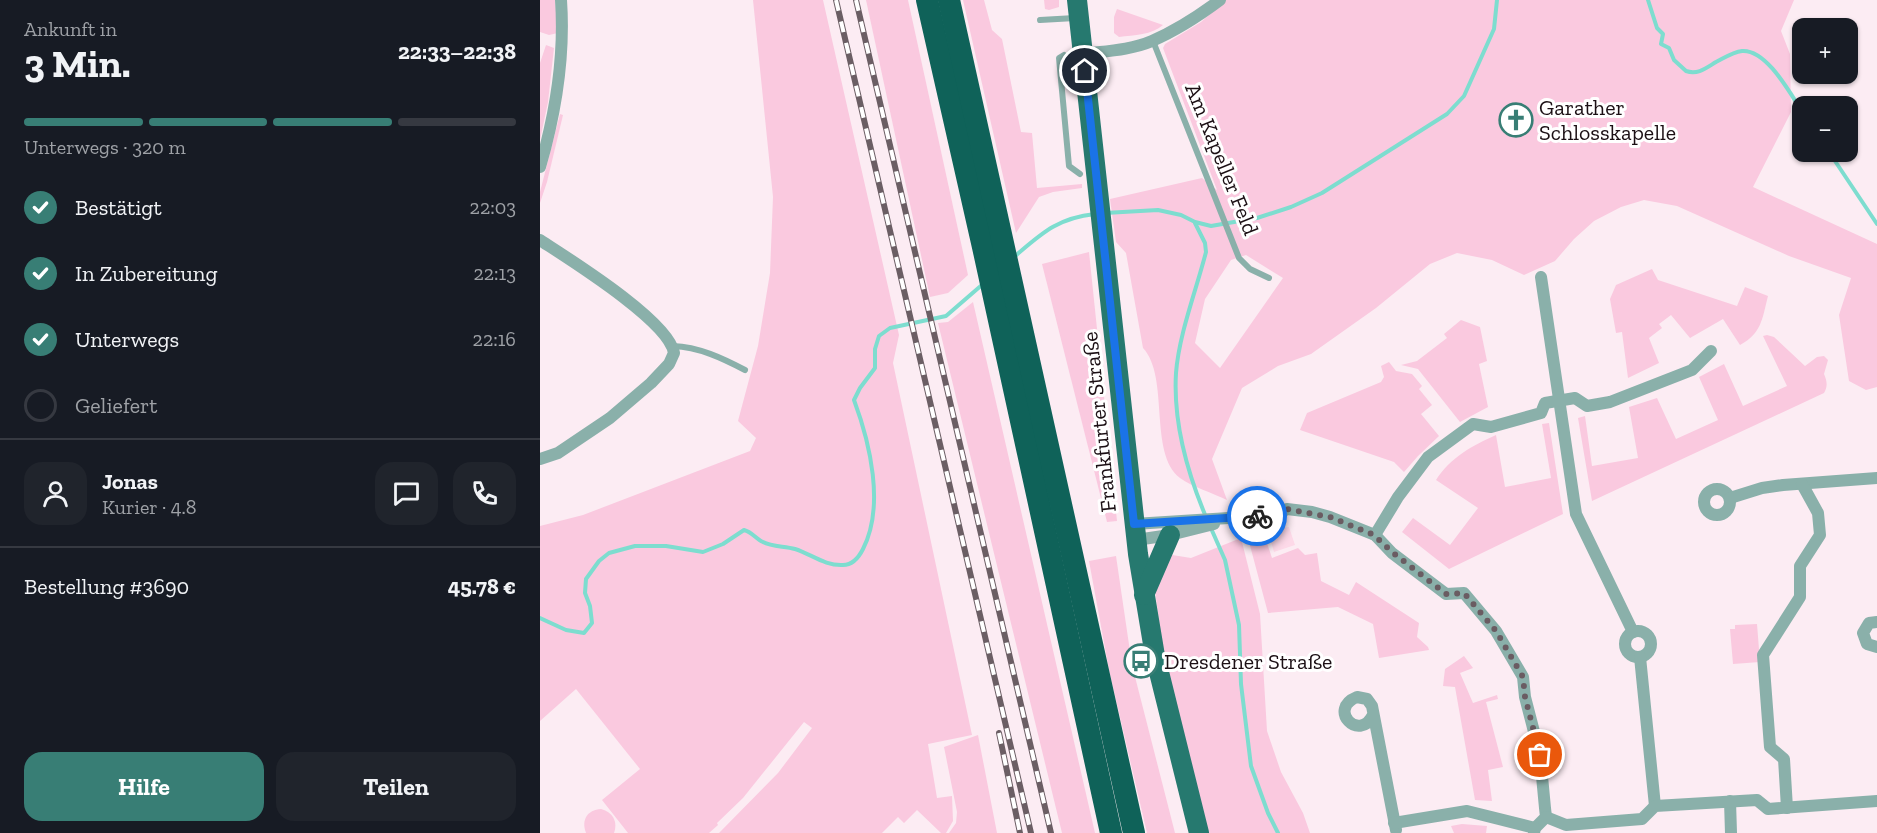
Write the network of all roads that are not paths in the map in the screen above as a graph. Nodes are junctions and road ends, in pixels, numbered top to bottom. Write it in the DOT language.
graph roads {
  1 [pos="561,0"];
  2 [pos="927,0"];
  3 [pos="949,0"];
  4 [pos="1220,0"];
  5 [pos="1078,9"];
  6 [pos="1040,20"];
  7 [pos="1153,41"];
  8 [pos="1073,55"];
  9 [pos="542,152"];
  10 [pos="540,167"];
  11 [pos="1080,174"];
  12 [pos="540,240"];
  13 [pos="1541,277"];
  14 [pos="1269,278"];
  15 [pos="673,346"];
  16 [pos="1711,351"];
  17 [pos="745,369"];
  18 [pos="1560,400"];
  19 [pos="540,459"];
  20 [pos="1877,478"];
  21 [pos="1802,484"];
  22 [pos="1730,498"];
  23 [pos="1177,529"];
  24 [pos="1135,532"];
  25 [pos="1374,535"];
  26 [pos="1144,595"];
  27 [pos="1877,622"];
  28 [pos="1633,632"];
  29 [pos="1877,647"];
  30 [pos="1640,657"];
  31 [pos="1373,716"];
  32 [pos="1730,801"];
  33 [pos="1877,801"];
  34 [pos="1655,806"];
  35 [pos="1788,808"];
  36 [pos="1546,817"];
  37 [pos="1535,830"];
  38 [pos="1111,833"];
  39 [pos="1134,833"];
  40 [pos="1199,833"];
  41 [pos="1731,833"];
  1 -- 9 [label="street"];
  2 -- 38 [label="highway"];
  3 -- 39 [label="highway"];
  4 -- 7 [label="street"];
  5 -- 6 [label="lane"];
  5 -- 8 [label="main road, Frankfurter Straße"];
  7 -- 8 [label="street"];
  7 -- 14 [label="lane, Am Kapeller Feld"];
  8 -- 11 [label="lane"];
  8 -- 24 [label="main road, Frankfurter Straße"];
  9 -- 10 [label="street"];
  12 -- 15 [label="street"];
  13 -- 18 [label="street"];
  15 -- 17 [label="lane"];
  15 -- 19 [label="street"];
  16 -- 18 [label="street"];
  18 -- 25 [label="street"];
  18 -- 28 [label="street"];
  20 -- 21 [label="street"];
  21 -- 22 [label="street"];
  21 -- 35 [label="street"];
  23 -- 24 [label="street"];
  23 -- 25 [label="street"];
  23 -- 26 [label="main road"];
  24 -- 26 [label="main road, Frankfurter Straße"];
  25 -- 36 [label="street"];
  26 -- 40 [label="main road, Frankfurter Straße"];
  27 -- 29 [label="street"];
  28 -- 30 [label="street"];
  28 -- 30 [label="street"];
  30 -- 34 [label="street"];
  31 -- 37 [label="street"];
  32 -- 34 [label="street"];
  32 -- 35 [label="street"];
  32 -- 41 [label="street"];
  33 -- 35 [label="street"];
  34 -- 36 [label="street"];
  36 -- 37 [label="street"];
}
